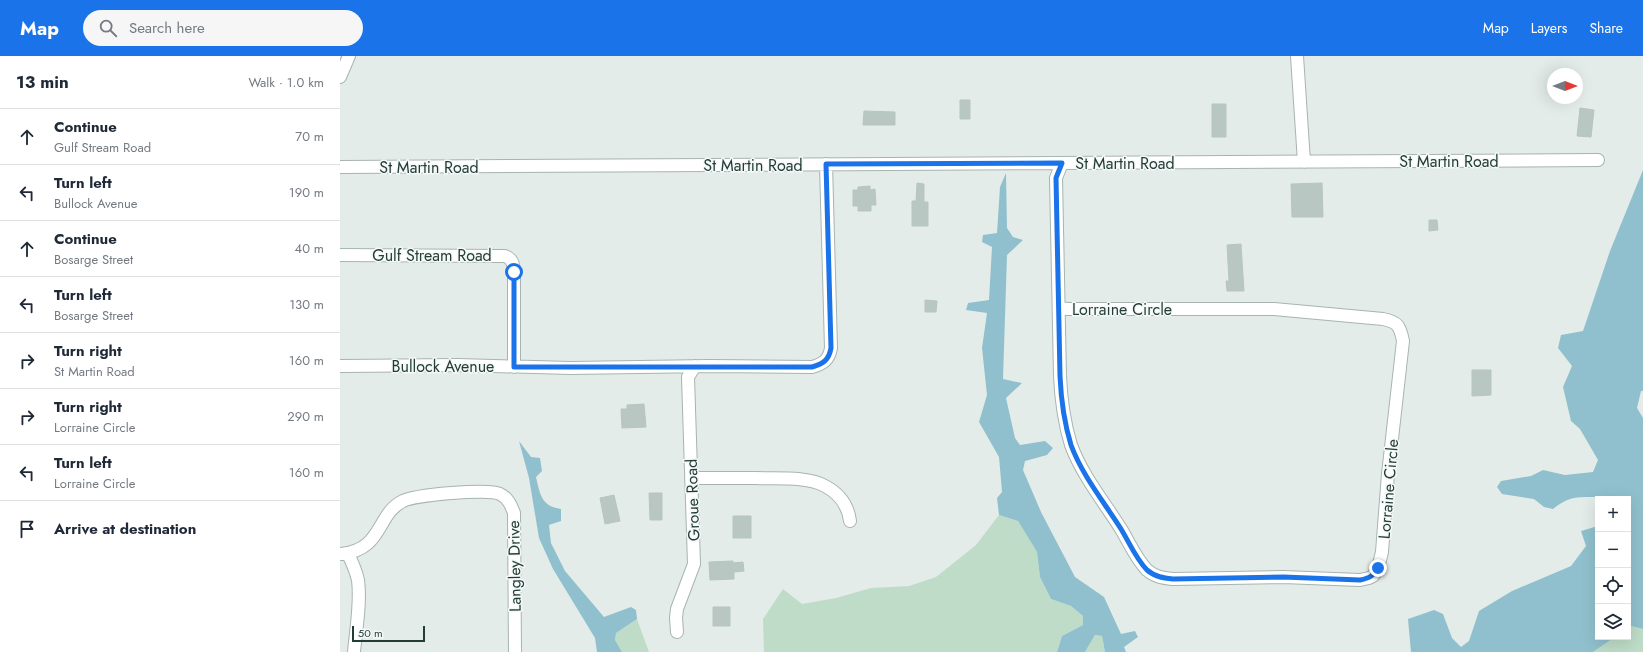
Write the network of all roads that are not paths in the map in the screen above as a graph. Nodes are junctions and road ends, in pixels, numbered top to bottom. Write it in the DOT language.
graph roads {
  1 [pos="349,56"];
  2 [pos="1297,56"];
  3 [pos="340,77"];
  4 [pos="1598,160"];
  5 [pos="1304,162"];
  6 [pos="1062,163"];
  7 [pos="826,164"];
  8 [pos="340,167"];
  9 [pos="340,255"];
  10 [pos="1059,308"];
  11 [pos="340,366"];
  12 [pos="695,366"];
  13 [pos="514,367"];
  14 [pos="692,478"];
  15 [pos="850,522"];
  16 [pos="344,554"];
  17 [pos="677,632"];
  18 [pos="354,652"];
  19 [pos="516,652"];
  1 -- 3 [label="street"];
  2 -- 5 [label="street"];
  4 -- 5 [label="street, St Martin Road"];
  5 -- 6 [label="street, St Martin Road"];
  6 -- 7 [label="street, St Martin Road"];
  6 -- 10 [label="street, Lorraine Circle"];
  7 -- 8 [label="street, St Martin Road"];
  7 -- 12 [label="street, Bullock Avenue"];
  9 -- 13 [label="street, Gulf Stream Road"];
  10 -- 10 [label="street, Lorraine Circle"];
  11 -- 13 [label="street, Bullock Avenue"];
  12 -- 13 [label="street, Bullock Avenue"];
  12 -- 14 [label="street, Groue Road"];
  14 -- 15 [label="street"];
  14 -- 17 [label="street, Groue Road"];
  16 -- 18 [label="street"];
  16 -- 19 [label="street, Langley Drive"];
}
